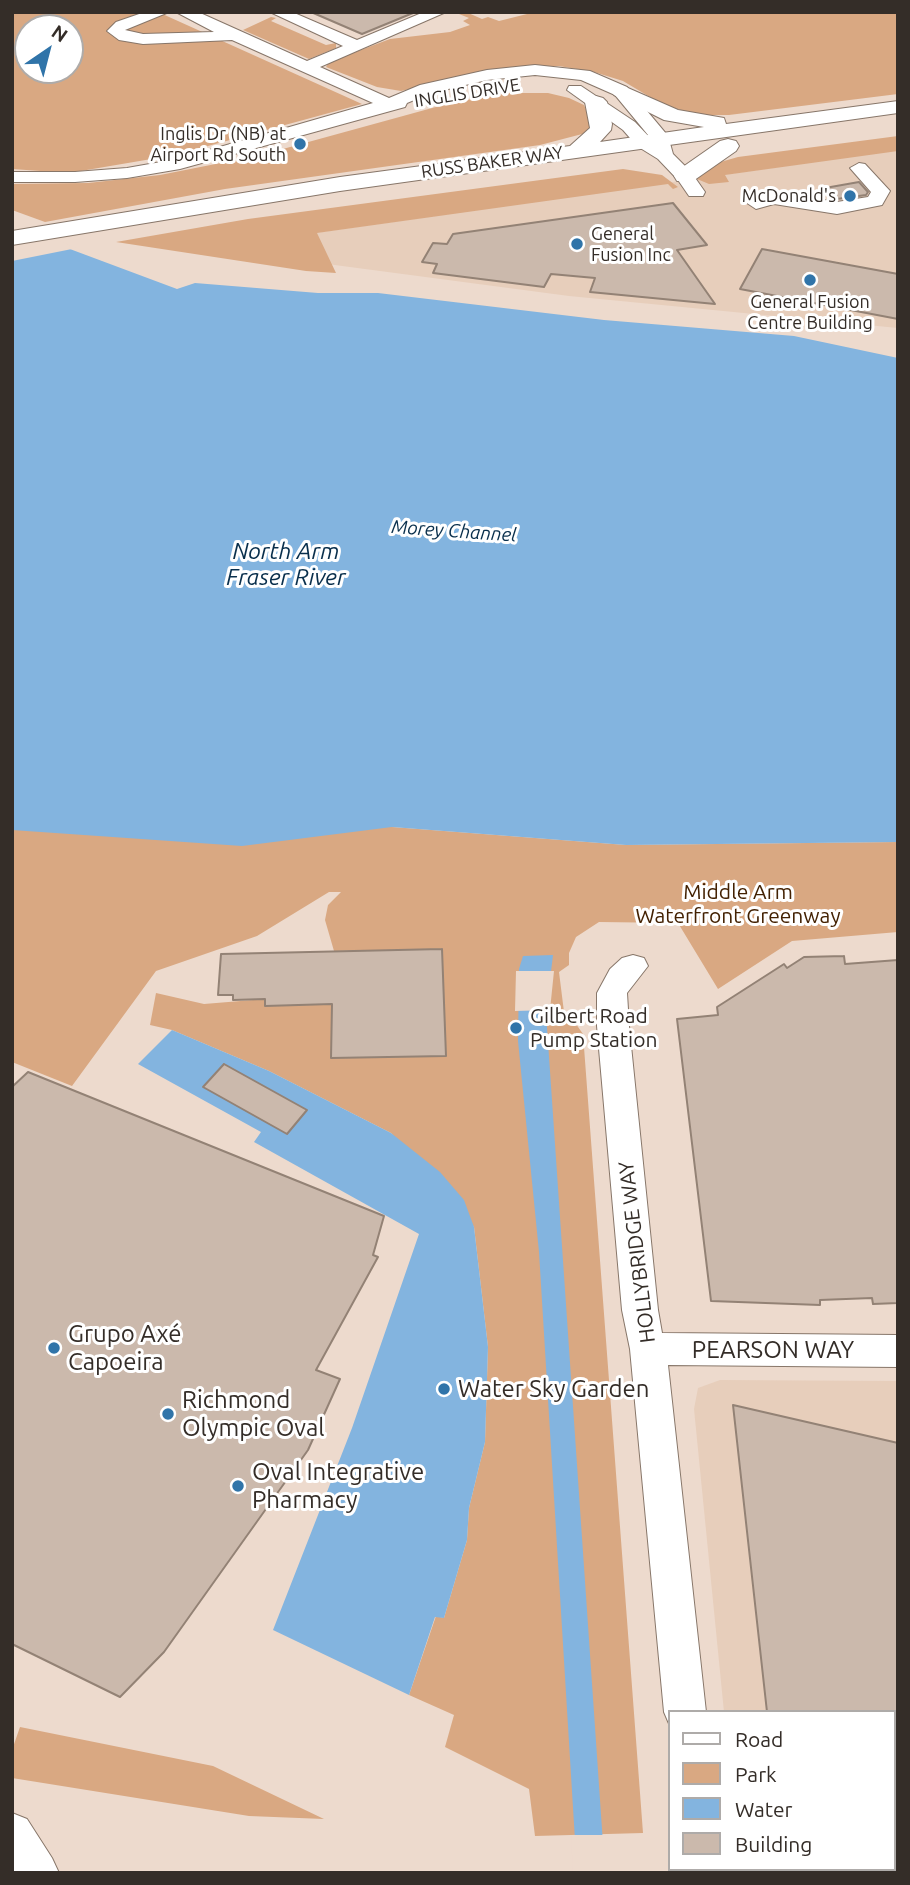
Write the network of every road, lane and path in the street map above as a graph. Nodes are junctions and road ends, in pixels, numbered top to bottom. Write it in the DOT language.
graph roads {
  1 [pos="160,12"];
  2 [pos="184,12"];
  3 [pos="438,12"];
  4 [pos="265,16"];
  5 [pos="231,33"];
  6 [pos="358,46"];
  7 [pos="306,66"];
  8 [pos="621,92"];
  9 [pos="596,102"];
  10 [pos="389,104"];
  11 [pos="898,107"];
  12 [pos="898,126"];
  13 [pos="745,128"];
  14 [pos="656,146"];
  15 [pos="728,146"];
  16 [pos="579,149"];
  17 [pos="859,168"];
  18 [pos="12,177"];
  19 [pos="690,184"];
  20 [pos="764,201"];
  21 [pos="94,229"];
  22 [pos="12,238"];
  23 [pos="12,250"];
  24 [pos="633,965"];
  25 [pos="648,1349"];
  26 [pos="898,1351"];
  27 [pos="685,1710"];
  28 [pos="12,1834"];
  29 [pos="37,1873"];
  1 -- 5 [label="street"];
  2 -- 5 [label="street"];
  3 -- 6 [label="street"];
  4 -- 5 [label="street"];
  4 -- 6 [label="street"];
  5 -- 7 [label="street"];
  6 -- 7 [label="street"];
  7 -- 10 [label="street"];
  8 -- 10 [label="street, INGLIS DRIVE"];
  8 -- 13 [label="main road"];
  8 -- 14 [label="street, INGLIS DRIVE"];
  9 -- 10 [label="street, INGLIS DRIVE"];
  9 -- 14 [label="street, INGLIS DRIVE"];
  9 -- 16 [label="main road"];
  10 -- 18 [label="street, INGLIS DRIVE"];
  11 -- 13 [label="main road, RUSS BAKER WAY"];
  12 -- 15 [label="main road, RUSS BAKER WAY"];
  13 -- 14 [label="main road, RUSS BAKER WAY"];
  14 -- 15 [label="main road, RUSS BAKER WAY"];
  14 -- 16 [label="main road, RUSS BAKER WAY"];
  14 -- 19 [label="street"];
  14 -- 21 [label="main road, RUSS BAKER WAY"];
  15 -- 19 [label="main road"];
  16 -- 21 [label="main road, RUSS BAKER WAY"];
  17 -- 20 [label="street"];
  21 -- 22 [label="main road"];
  21 -- 23 [label="main road"];
  24 -- 25 [label="street, HOLLYBRIDGE WAY"];
  25 -- 26 [label="street, PEARSON WAY"];
  25 -- 27 [label="street, HOLLYBRIDGE WAY"];
  28 -- 29 [label="street"];
}
